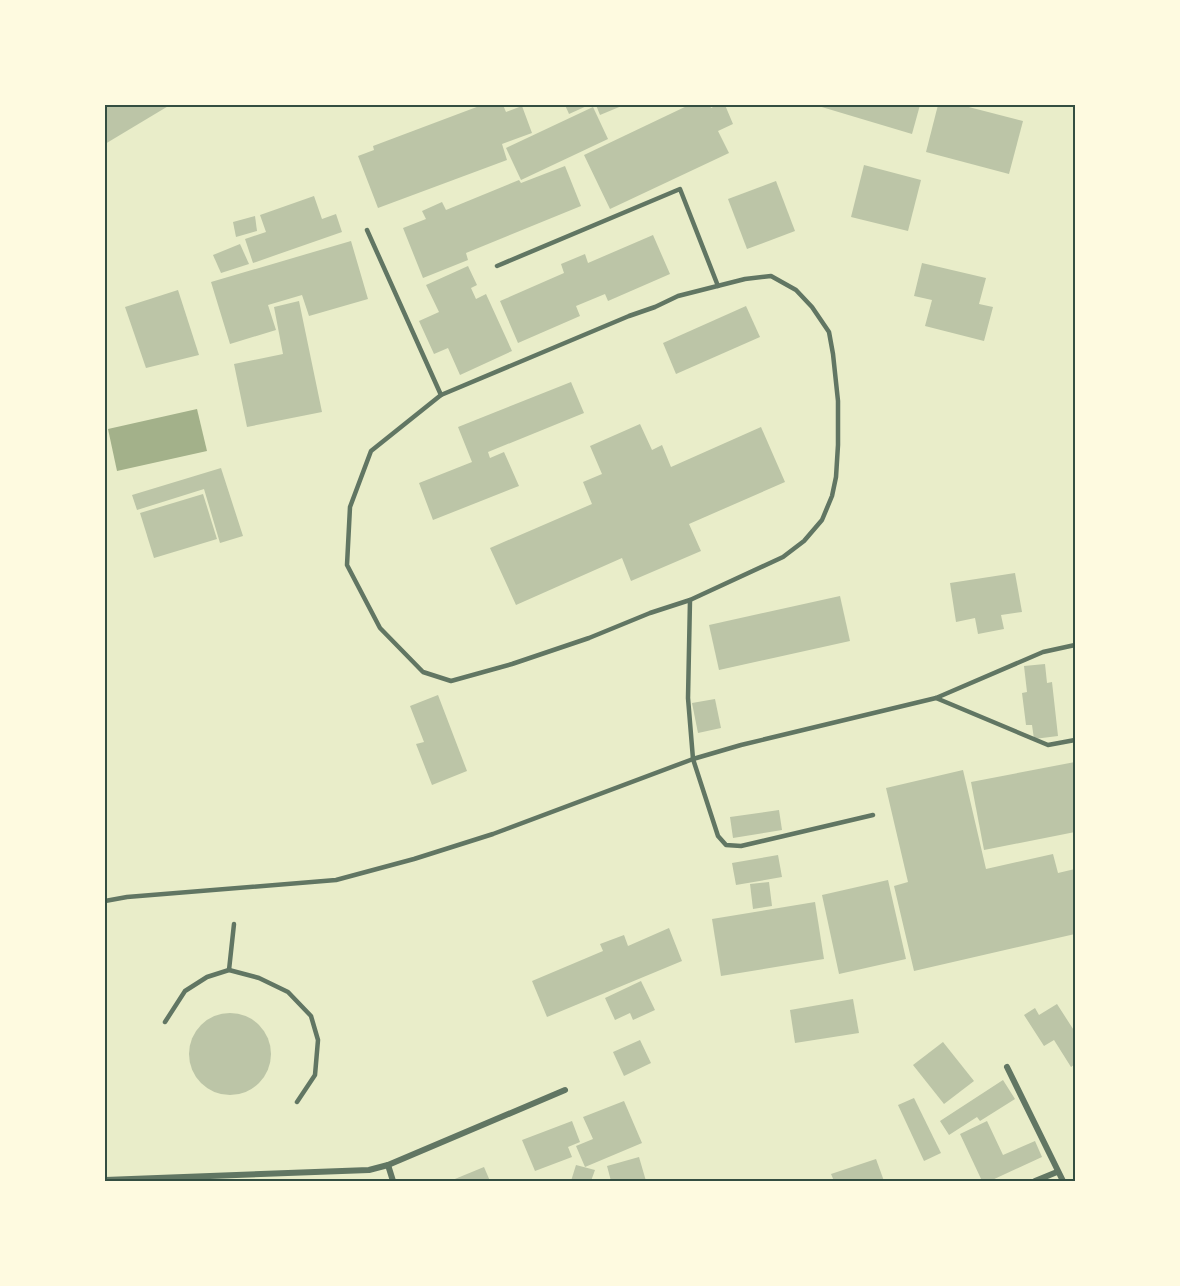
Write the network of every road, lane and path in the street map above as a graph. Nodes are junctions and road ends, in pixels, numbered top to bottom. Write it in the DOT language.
graph roads {
  1 [pos="367,230"];
  2 [pos="497,266"];
  3 [pos="718,286"];
  4 [pos="441,394"];
  5 [pos="690,600"];
  6 [pos="1075,645"];
  7 [pos="936,698"];
  8 [pos="1075,740"];
  9 [pos="693,759"];
  10 [pos="873,815"];
  11 [pos="105,902"];
  12 [pos="234,924"];
  13 [pos="229,970"];
  14 [pos="165,1022"];
  15 [pos="1007,1067"];
  16 [pos="565,1090"];
  17 [pos="297,1102"];
  18 [pos="388,1165"];
  19 [pos="1057,1172"];
  20 [pos="105,1180"];
  21 [pos="393,1181"];
  22 [pos="1035,1181"];
  23 [pos="1063,1181"];
  1 -- 4 [label="lane"];
  2 -- 3 [label="lane"];
  3 -- 4 [label="lane"];
  3 -- 5 [label="lane"];
  4 -- 5 [label="lane"];
  5 -- 9 [label="lane"];
  6 -- 7 [label="lane"];
  7 -- 8 [label="lane"];
  7 -- 9 [label="lane"];
  9 -- 10 [label="lane"];
  9 -- 11 [label="lane"];
  12 -- 13 [label="lane"];
  13 -- 14 [label="lane"];
  13 -- 17 [label="lane"];
  15 -- 19 [label="street"];
  16 -- 18 [label="street"];
  18 -- 20 [label="street"];
  18 -- 21 [label="street"];
  19 -- 22 [label="street"];
  19 -- 23 [label="street"];
}
